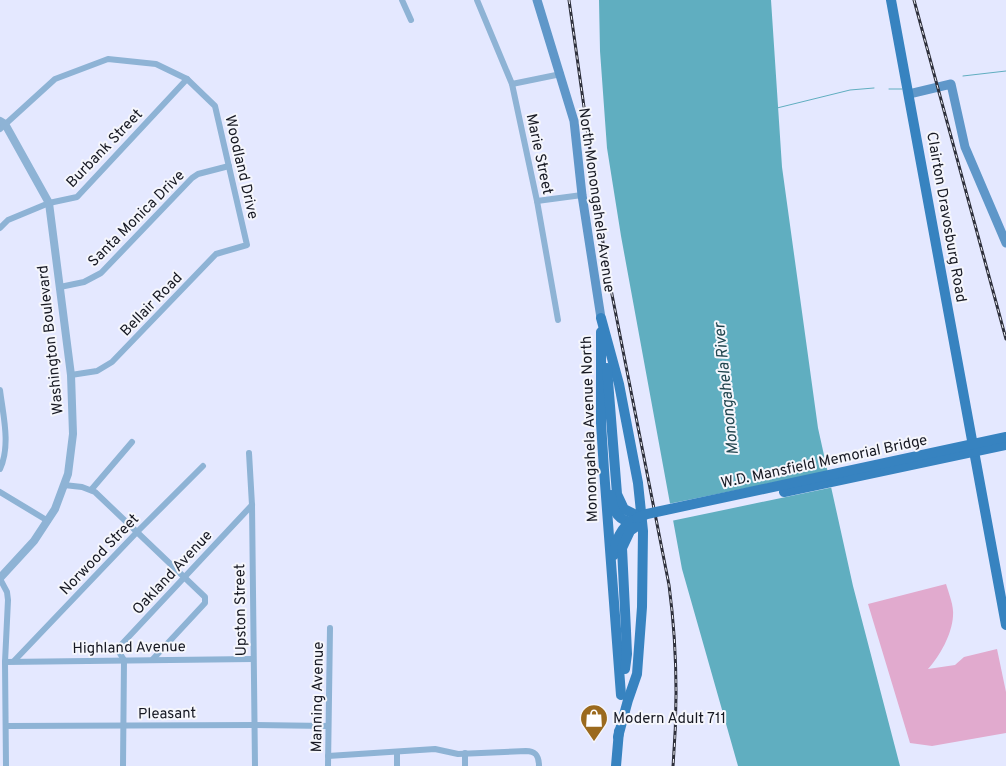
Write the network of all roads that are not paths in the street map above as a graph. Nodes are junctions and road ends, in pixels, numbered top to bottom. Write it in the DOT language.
graph roads {
  1 [pos="402,0"];
  2 [pos="477,0"];
  3 [pos="537,0"];
  4 [pos="892,0"];
  5 [pos="411,20"];
  6 [pos="561,74"];
  7 [pos="187,79"];
  8 [pos="512,84"];
  9 [pos="910,94"];
  10 [pos="2,124"];
  11 [pos="229,166"];
  12 [pos="582,195"];
  13 [pos="537,201"];
  14 [pos="49,203"];
  15 [pos="0,228"];
  16 [pos="1006,243"];
  17 [pos="247,246"];
  18 [pos="60,287"];
  19 [pos="601,318"];
  20 [pos="558,320"];
  21 [pos="71,375"];
  22 [pos="602,377"];
  23 [pos="0,390"];
  24 [pos="1006,433"];
  25 [pos="1006,437"];
  26 [pos="132,442"];
  27 [pos="970,443"];
  28 [pos="1006,446"];
  29 [pos="249,453"];
  30 [pos="203,466"];
  31 [pos="0,469"];
  32 [pos="64,485"];
  33 [pos="91,490"];
  34 [pos="0,492"];
  35 [pos="252,505"];
  36 [pos="648,517"];
  37 [pos="48,521"];
  38 [pos="635,521"];
  39 [pos="137,532"];
  40 [pos="185,577"];
  41 [pos="0,579"];
  42 [pos="1006,625"];
  43 [pos="330,628"];
  44 [pos="619,654"];
  45 [pos="253,658"];
  46 [pos="152,659"];
  47 [pos="124,660"];
  48 [pos="14,661"];
  49 [pos="5,662"];
  50 [pos="622,695"];
  51 [pos="255,724"];
  52 [pos="7,726"];
  53 [pos="123,726"];
  54 [pos="328,726"];
  55 [pos="618,737"];
  56 [pos="397,752"];
  57 [pos="466,753"];
  58 [pos="328,756"];
  59 [pos="4,761"];
  60 [pos="123,766"];
  61 [pos="255,766"];
  62 [pos="328,766"];
  63 [pos="397,766"];
  64 [pos="465,766"];
  65 [pos="539,766"];
  66 [pos="616,766"];
  1 -- 5 [label="street"];
  2 -- 8 [label="street, Marie Street"];
  3 -- 6 [label="main road, North Monongahela Avenue"];
  4 -- 9 [label="main road, Clairton Dravosburg Road"];
  6 -- 8 [label="street"];
  6 -- 12 [label="main road, North Monongahela Avenue"];
  7 -- 10 [label="street, Woodland Drive"];
  7 -- 11 [label="street, Woodland Drive"];
  7 -- 14 [label="street, Burbank Street"];
  8 -- 13 [label="street, Marie Street"];
  9 -- 16 [label="main road"];
  9 -- 27 [label="main road, Clairton Dravosburg Road"];
  10 -- 14 [label="street, Washington Boulevard"];
  11 -- 17 [label="street, Woodland Drive"];
  11 -- 18 [label="street, Santa Monica Drive"];
  12 -- 13 [label="street"];
  12 -- 19 [label="main road, North Monongahela Avenue"];
  13 -- 20 [label="street, Marie Street"];
  14 -- 15 [label="street, Burbank Street"];
  14 -- 18 [label="street, Washington Boulevard"];
  17 -- 21 [label="street, Bellair Road"];
  18 -- 21 [label="street, Washington Boulevard"];
  19 -- 22 [label="main road, Monongahela Avenue North"];
  19 -- 38 [label="main road"];
  19 -- 55 [label="main road, Monongahela Avenue North"];
  21 -- 32 [label="street, Washington Boulevard"];
  22 -- 38 [label="main road"];
  22 -- 44 [label="main road, Monongahela Avenue North"];
  23 -- 31 [label="street"];
  24 -- 27 [label="main road, bridge"];
  25 -- 27 [label="main road, W.D. Mansfield Memorial Bridge, bridge"];
  26 -- 33 [label="street"];
  27 -- 36 [label="main road, W.D. Mansfield Memorial Bridge, bridge"];
  27 -- 42 [label="main road, Clairton Dravosburg Road"];
  28 -- 36 [label="main road, W.D. Mansfield Memorial Bridge, bridge"];
  29 -- 35 [label="street, Upston Street"];
  30 -- 39 [label="street, Norwood Street"];
  32 -- 33 [label="street"];
  32 -- 37 [label="street, Washington Boulevard"];
  33 -- 39 [label="street"];
  34 -- 37 [label="street"];
  35 -- 40 [label="street, Oakland Avenue"];
  35 -- 45 [label="street, Upston Street"];
  36 -- 38 [label="main road, bridge"];
  37 -- 41 [label="street, Washington Boulevard"];
  38 -- 44 [label="main road"];
  38 -- 50 [label="main road"];
  39 -- 40 [label="street"];
  39 -- 48 [label="street, Norwood Street"];
  40 -- 46 [label="street"];
  40 -- 47 [label="street, Oakland Avenue"];
  41 -- 49 [label="street"];
  43 -- 54 [label="street, Manning Avenue"];
  44 -- 50 [label="main road, Monongahela Avenue North"];
  45 -- 46 [label="street, Highland Avenue"];
  45 -- 51 [label="street, Upston Street"];
  46 -- 47 [label="street, Highland Avenue"];
  47 -- 48 [label="street, Highland Avenue"];
  47 -- 53 [label="street"];
  48 -- 49 [label="street, Highland Avenue"];
  49 -- 52 [label="street"];
  50 -- 55 [label="main road"];
  51 -- 53 [label="street, Pleasant"];
  51 -- 54 [label="street, Pleasant"];
  51 -- 61 [label="street, Upston Street"];
  52 -- 53 [label="street, Pleasant"];
  52 -- 59 [label="street"];
  53 -- 60 [label="street"];
  54 -- 58 [label="street, Manning Avenue"];
  55 -- 66 [label="main road"];
  56 -- 57 [label="street"];
  56 -- 58 [label="street"];
  56 -- 63 [label="street"];
  57 -- 64 [label="street"];
  57 -- 65 [label="street"];
  58 -- 62 [label="street, Manning Avenue"];
}
